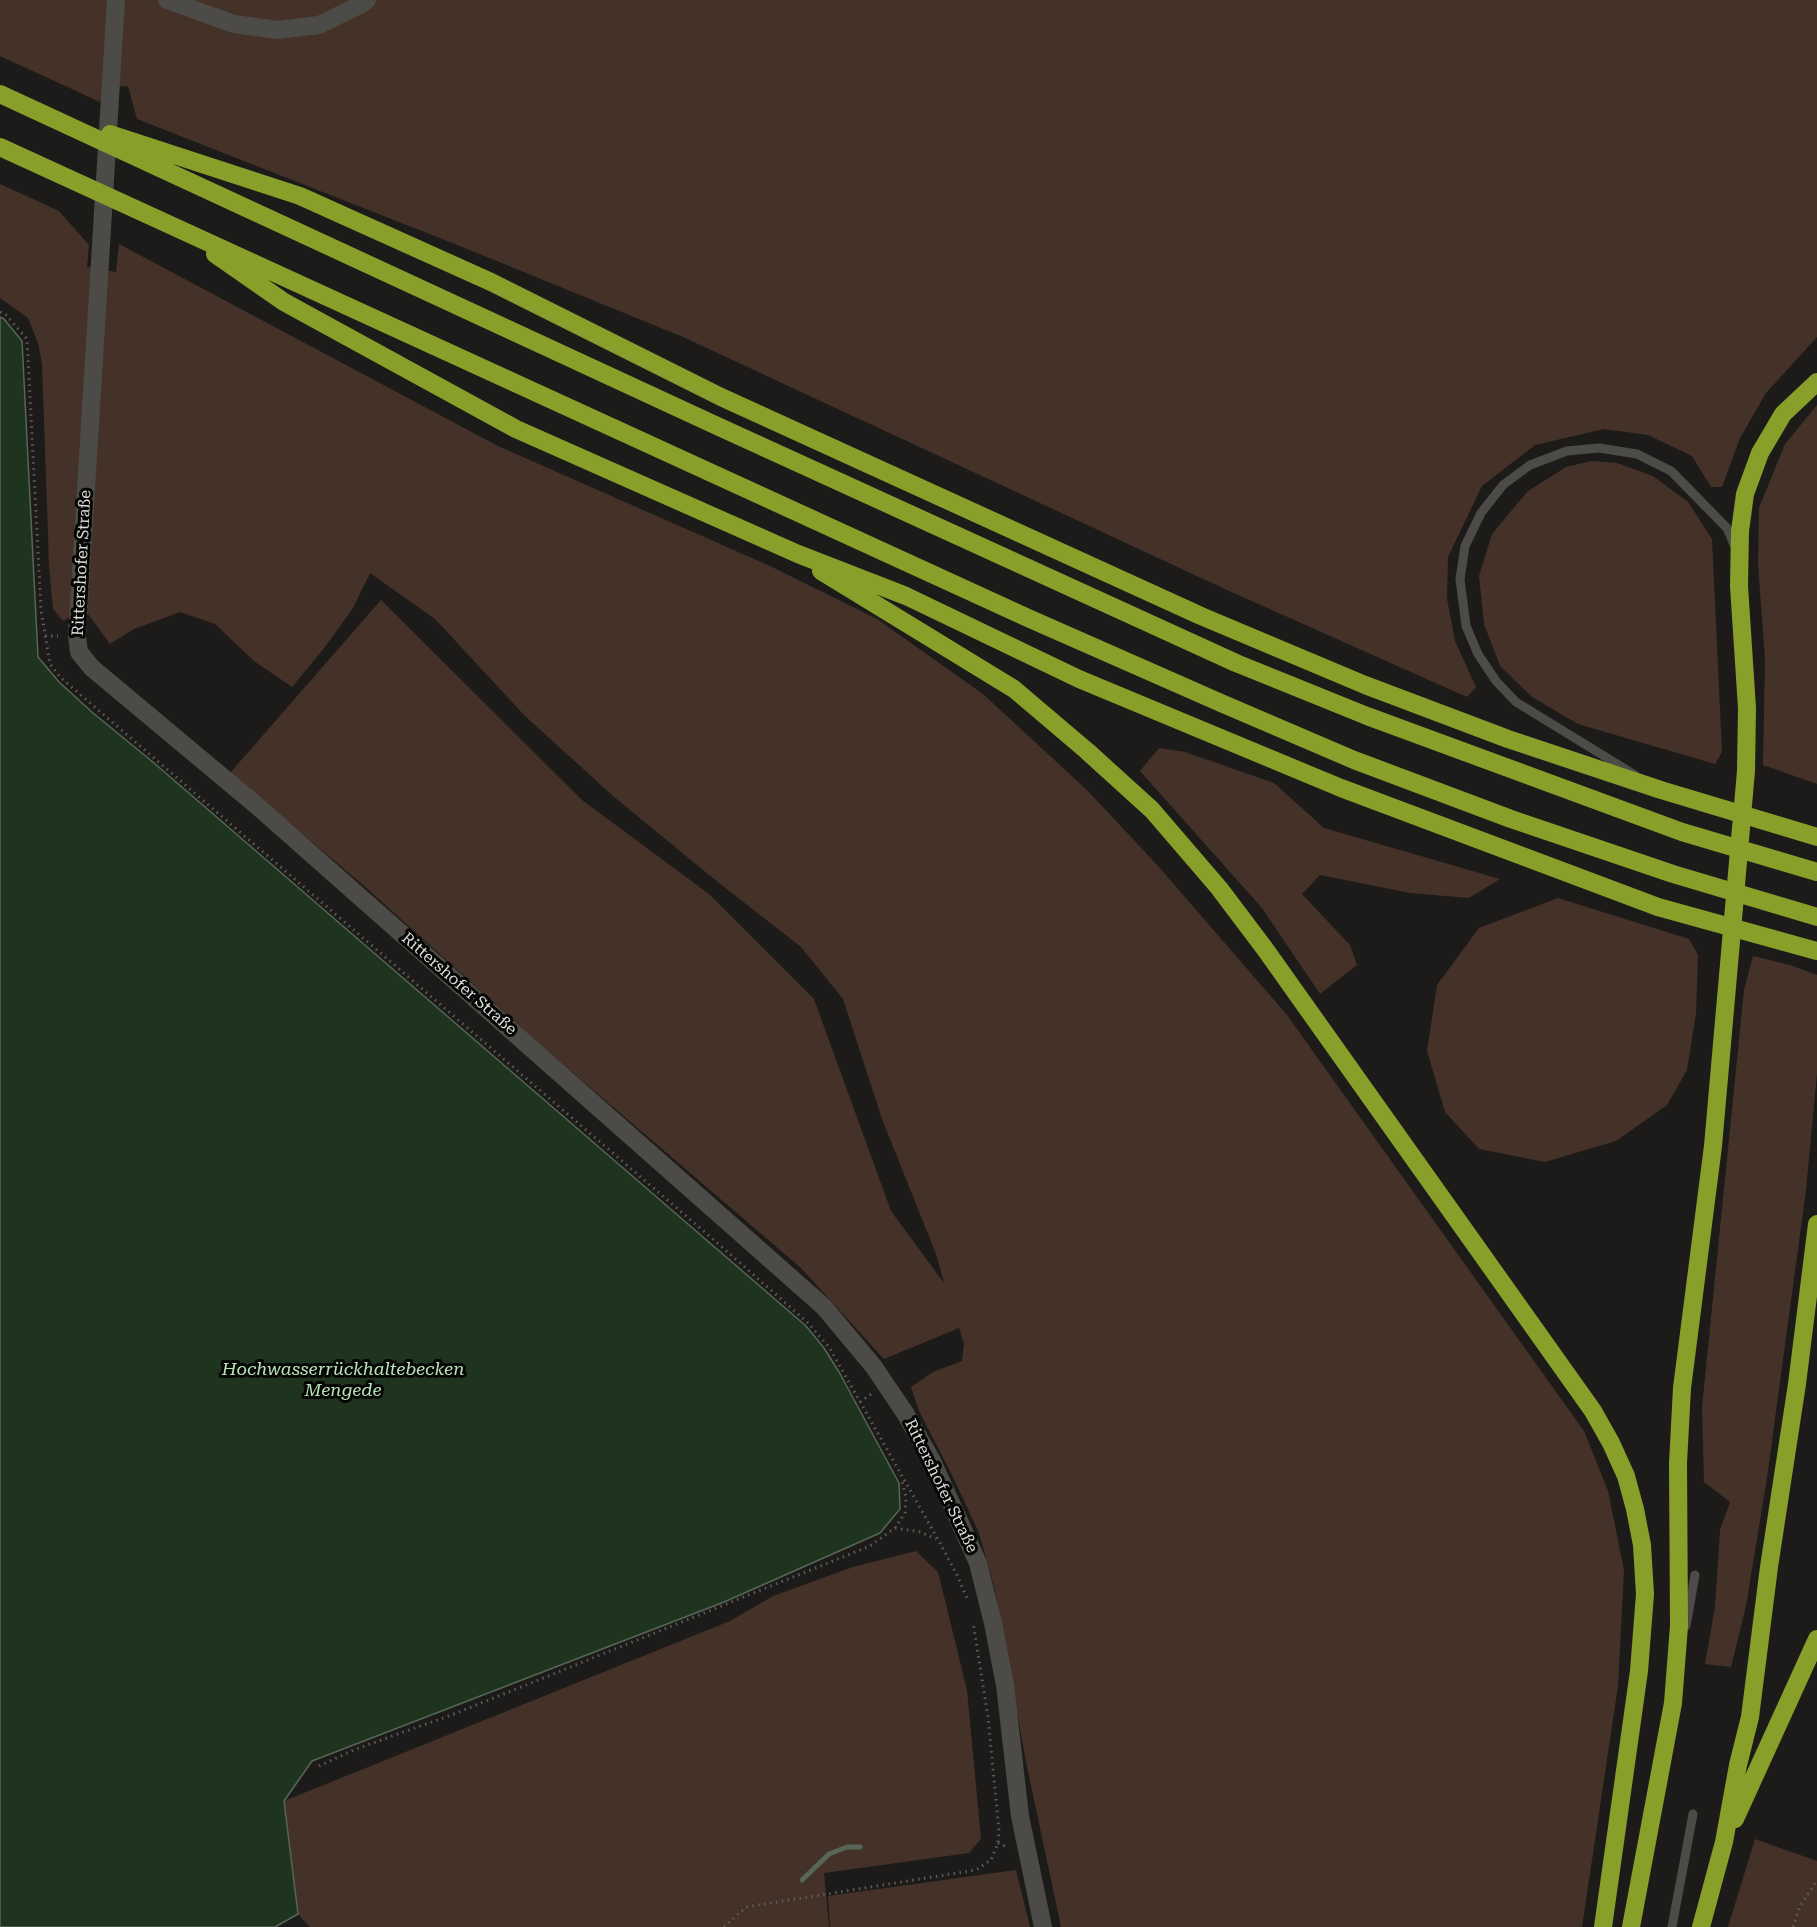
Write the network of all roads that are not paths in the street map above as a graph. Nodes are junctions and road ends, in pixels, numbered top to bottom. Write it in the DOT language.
graph roads {
  1 [pos="116,0"];
  2 [pos="167,0"];
  3 [pos="367,0"];
  4 [pos="0,94"];
  5 [pos="39,112"];
  6 [pos="0,147"];
  7 [pos="182,231"];
  8 [pos="1817,382"];
  9 [pos="798,554"];
  10 [pos="1739,555"];
  11 [pos="1661,790"];
  12 [pos="1817,837"];
  13 [pos="1817,872"];
  14 [pos="1817,918"];
  15 [pos="1817,951"];
  16 [pos="1817,1224"];
  17 [pos="1695,1575"];
  18 [pos="1817,1639"];
  19 [pos="1673,1703"];
  20 [pos="1694,1814"];
  21 [pos="1724,1842"];
  22 [pos="1043,1927"];
  23 [pos="1603,1927"];
  24 [pos="1631,1927"];
  25 [pos="1672,1927"];
  26 [pos="1701,1927"];
  1 -- 22 [label="street, Rittershofer Straße"];
  2 -- 3 [label="street"];
  4 -- 5 [label="highway"];
  5 -- 11 [label="highway"];
  5 -- 13 [label="highway"];
  6 -- 7 [label="highway"];
  7 -- 9 [label="highway"];
  7 -- 14 [label="highway"];
  8 -- 10 [label="highway"];
  9 -- 15 [label="highway"];
  9 -- 23 [label="highway"];
  10 -- 11 [label="lane"];
  10 -- 19 [label="highway"];
  11 -- 12 [label="highway"];
  16 -- 21 [label="highway"];
  17 -- 19 [label="lane"];
  18 -- 21 [label="highway"];
  19 -- 24 [label="highway"];
  20 -- 25 [label="lane"];
  21 -- 26 [label="highway"];
}
